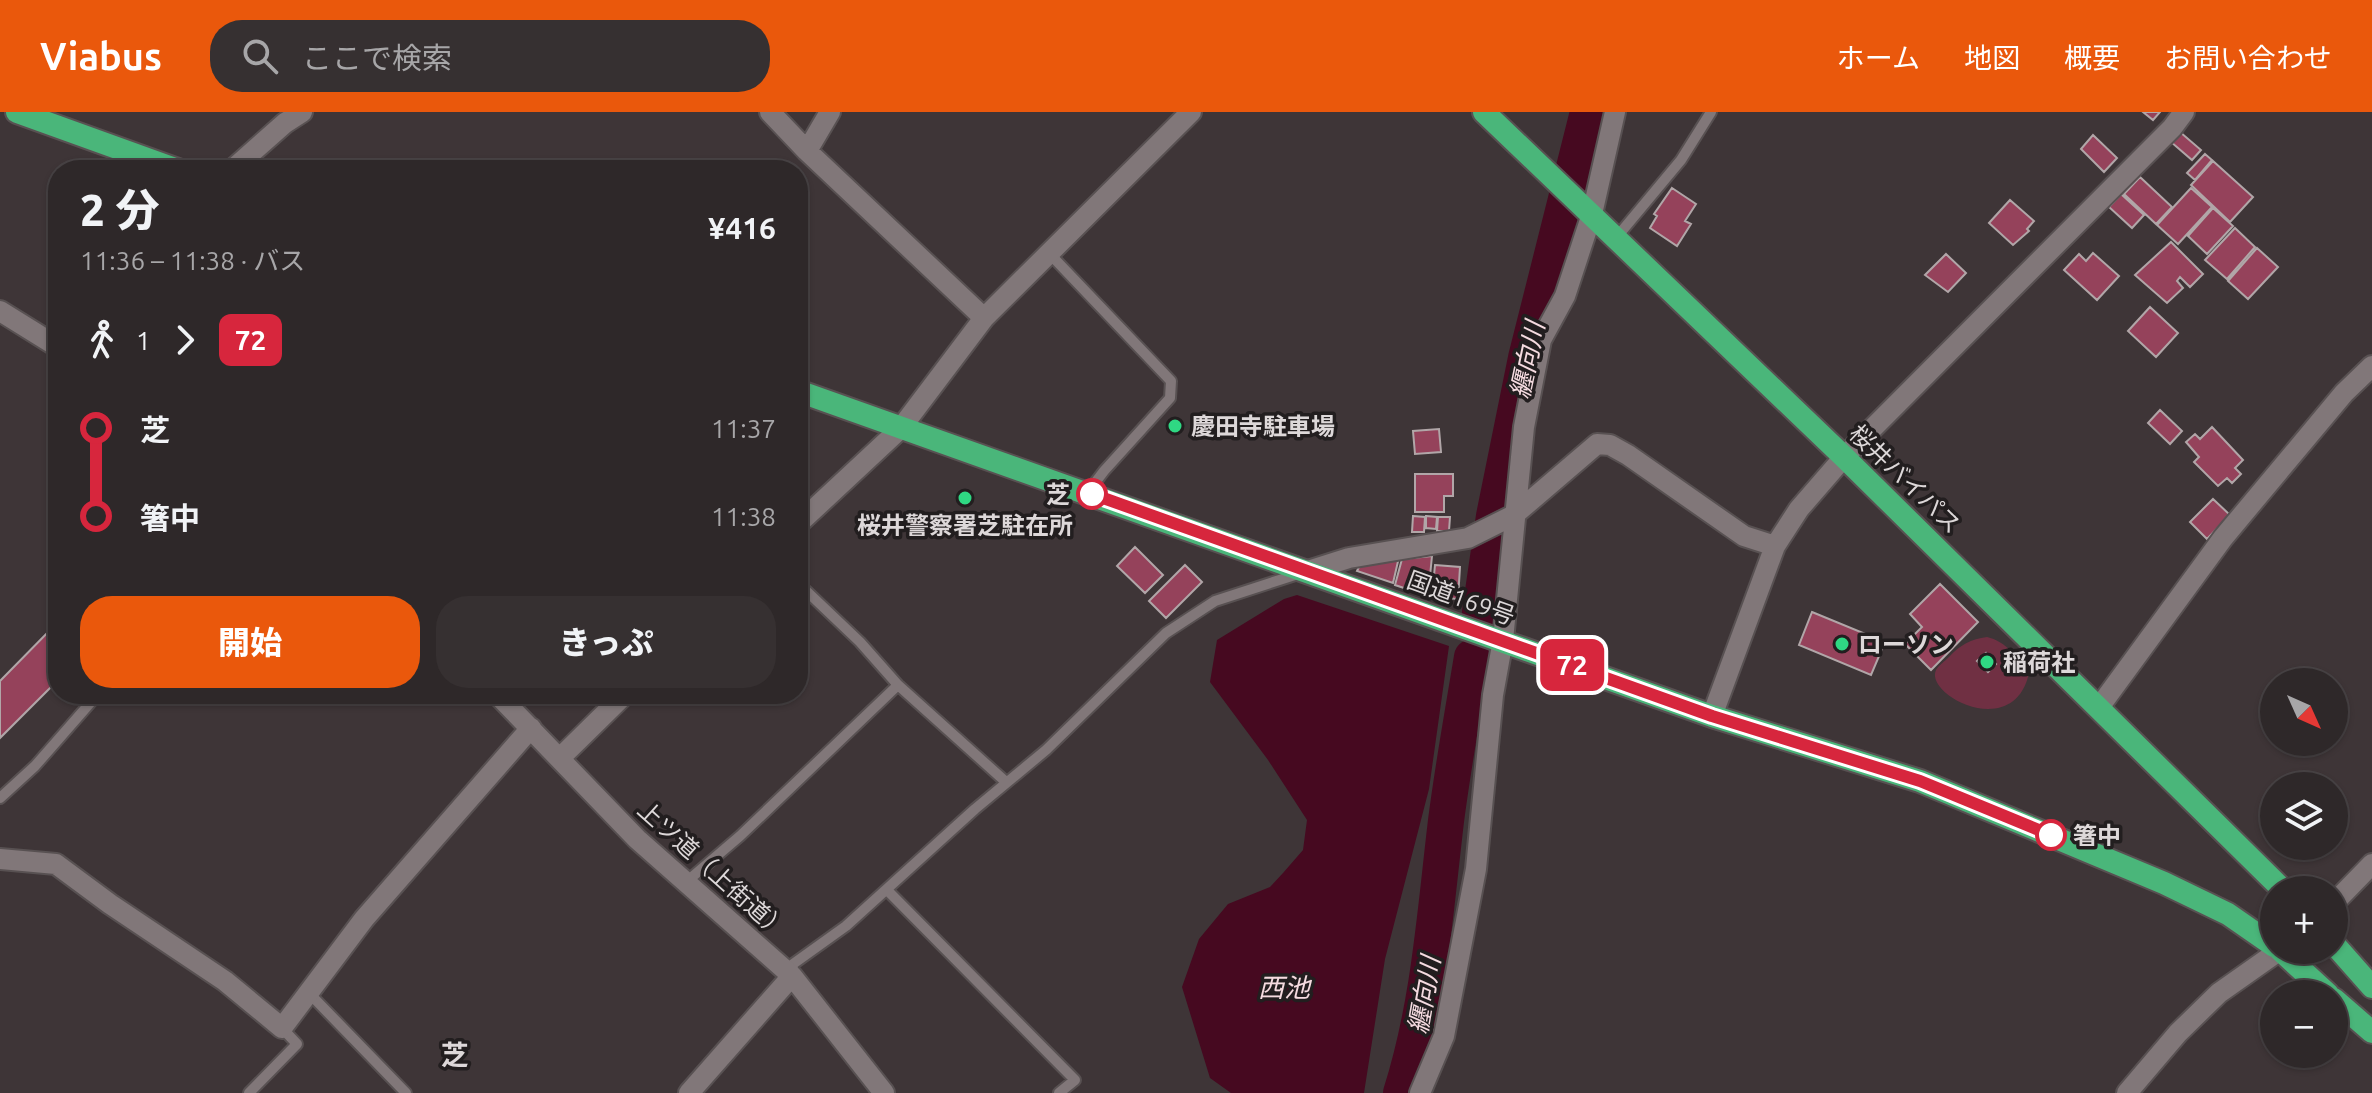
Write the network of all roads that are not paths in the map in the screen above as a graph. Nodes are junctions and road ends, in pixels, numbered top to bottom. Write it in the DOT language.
graph roads {
  1 [pos="17,112"];
  2 [pos="302,112"];
  3 [pos="770,112"];
  4 [pos="830,112"];
  5 [pos="1191,112"];
  6 [pos="1484,112"];
  7 [pos="1615,112"];
  8 [pos="1711,112"];
  9 [pos="2184,112"];
  10 [pos="807,151"];
  11 [pos="150,160"];
  12 [pos="243,160"];
  13 [pos="1585,208"];
  14 [pos="1616,238"];
  15 [pos="1048,252"];
  16 [pos="0,311"];
  17 [pos="984,318"];
  18 [pos="48,341"];
  19 [pos="2372,366"];
  20 [pos="808,395"];
  21 [pos="901,428"];
  22 [pos="1844,457"];
  23 [pos="1088,492"];
  24 [pos="808,515"];
  25 [pos="1511,516"];
  26 [pos="1775,546"];
  27 [pos="1308,571"];
  28 [pos="808,593"];
  29 [pos="1503,640"];
  30 [pos="898,685"];
  31 [pos="89,704"];
  32 [pos="507,704"];
  33 [pos="615,704"];
  34 [pos="2100,706"];
  35 [pos="1712,716"];
  36 [pos="531,728"];
  37 [pos="560,758"];
  38 [pos="1006,782"];
  39 [pos="0,798"];
  40 [pos="0,859"];
  41 [pos="2372,864"];
  42 [pos="2269,876"];
  43 [pos="684,883"];
  44 [pos="2348,889"];
  45 [pos="887,890"];
  46 [pos="2260,936"];
  47 [pos="2348,960"];
  48 [pos="2260,964"];
  49 [pos="2295,964"];
  50 [pos="792,976"];
  51 [pos="2313,980"];
  52 [pos="2372,987"];
  53 [pos="308,992"];
  54 [pos="2348,1011"];
  55 [pos="282,1028"];
  56 [pos="2372,1032"];
  57 [pos="249,1093"];
  58 [pos="406,1093"];
  59 [pos="689,1093"];
  60 [pos="884,1093"];
  61 [pos="1059,1093"];
  62 [pos="1420,1093"];
  63 [pos="2127,1093"];
  1 -- 11 [label="highway"];
  2 -- 12 [label="street"];
  3 -- 10 [label="street"];
  4 -- 10 [label="street"];
  5 -- 15 [label="street"];
  6 -- 13 [label="highway, 桜井バイパス"];
  7 -- 13 [label="street"];
  8 -- 14 [label="lane"];
  9 -- 22 [label="street"];
  10 -- 17 [label="street"];
  13 -- 14 [label="highway, 桜井バイパス"];
  13 -- 25 [label="street"];
  14 -- 22 [label="highway, 桜井バイパス"];
  15 -- 17 [label="street"];
  15 -- 23 [label="lane"];
  16 -- 18 [label="street"];
  17 -- 21 [label="street"];
  19 -- 34 [label="street"];
  20 -- 21 [label="highway, 国道169号"];
  21 -- 23 [label="highway, 国道169号"];
  21 -- 24 [label="street"];
  22 -- 26 [label="street"];
  22 -- 34 [label="highway, 桜井バイパス"];
  23 -- 27 [label="highway, 国道169号"];
  25 -- 26 [label="street"];
  25 -- 27 [label="street"];
  25 -- 29 [label="street"];
  26 -- 35 [label="street"];
  27 -- 29 [label="highway, 国道169号"];
  27 -- 38 [label="lane"];
  28 -- 30 [label="lane"];
  29 -- 35 [label="highway, 国道169号"];
  29 -- 62 [label="street"];
  30 -- 38 [label="lane"];
  30 -- 43 [label="lane"];
  31 -- 39 [label="lane"];
  32 -- 36 [label="street, 上ツ道（上街道）"];
  33 -- 37 [label="street"];
  34 -- 42 [label="highway, 桜井バイパス"];
  35 -- 46 [label="highway, 国道169号"];
  36 -- 37 [label="street, 上ツ道（上街道）"];
  36 -- 53 [label="street"];
  37 -- 43 [label="street, 上ツ道（上街道）"];
  38 -- 45 [label="lane"];
  40 -- 55 [label="street"];
  41 -- 44 [label="street"];
  43 -- 50 [label="street, 上ツ道（上街道）"];
  45 -- 50 [label="lane"];
  45 -- 61 [label="lane"];
  47 -- 52 [label="highway"];
  48 -- 63 [label="street"];
  49 -- 51 [label="highway"];
  50 -- 59 [label="street"];
  50 -- 60 [label="street, 上ツ道（上街道）"];
  53 -- 55 [label="street"];
  53 -- 58 [label="lane"];
  54 -- 56 [label="highway"];
  55 -- 57 [label="lane"];
}
